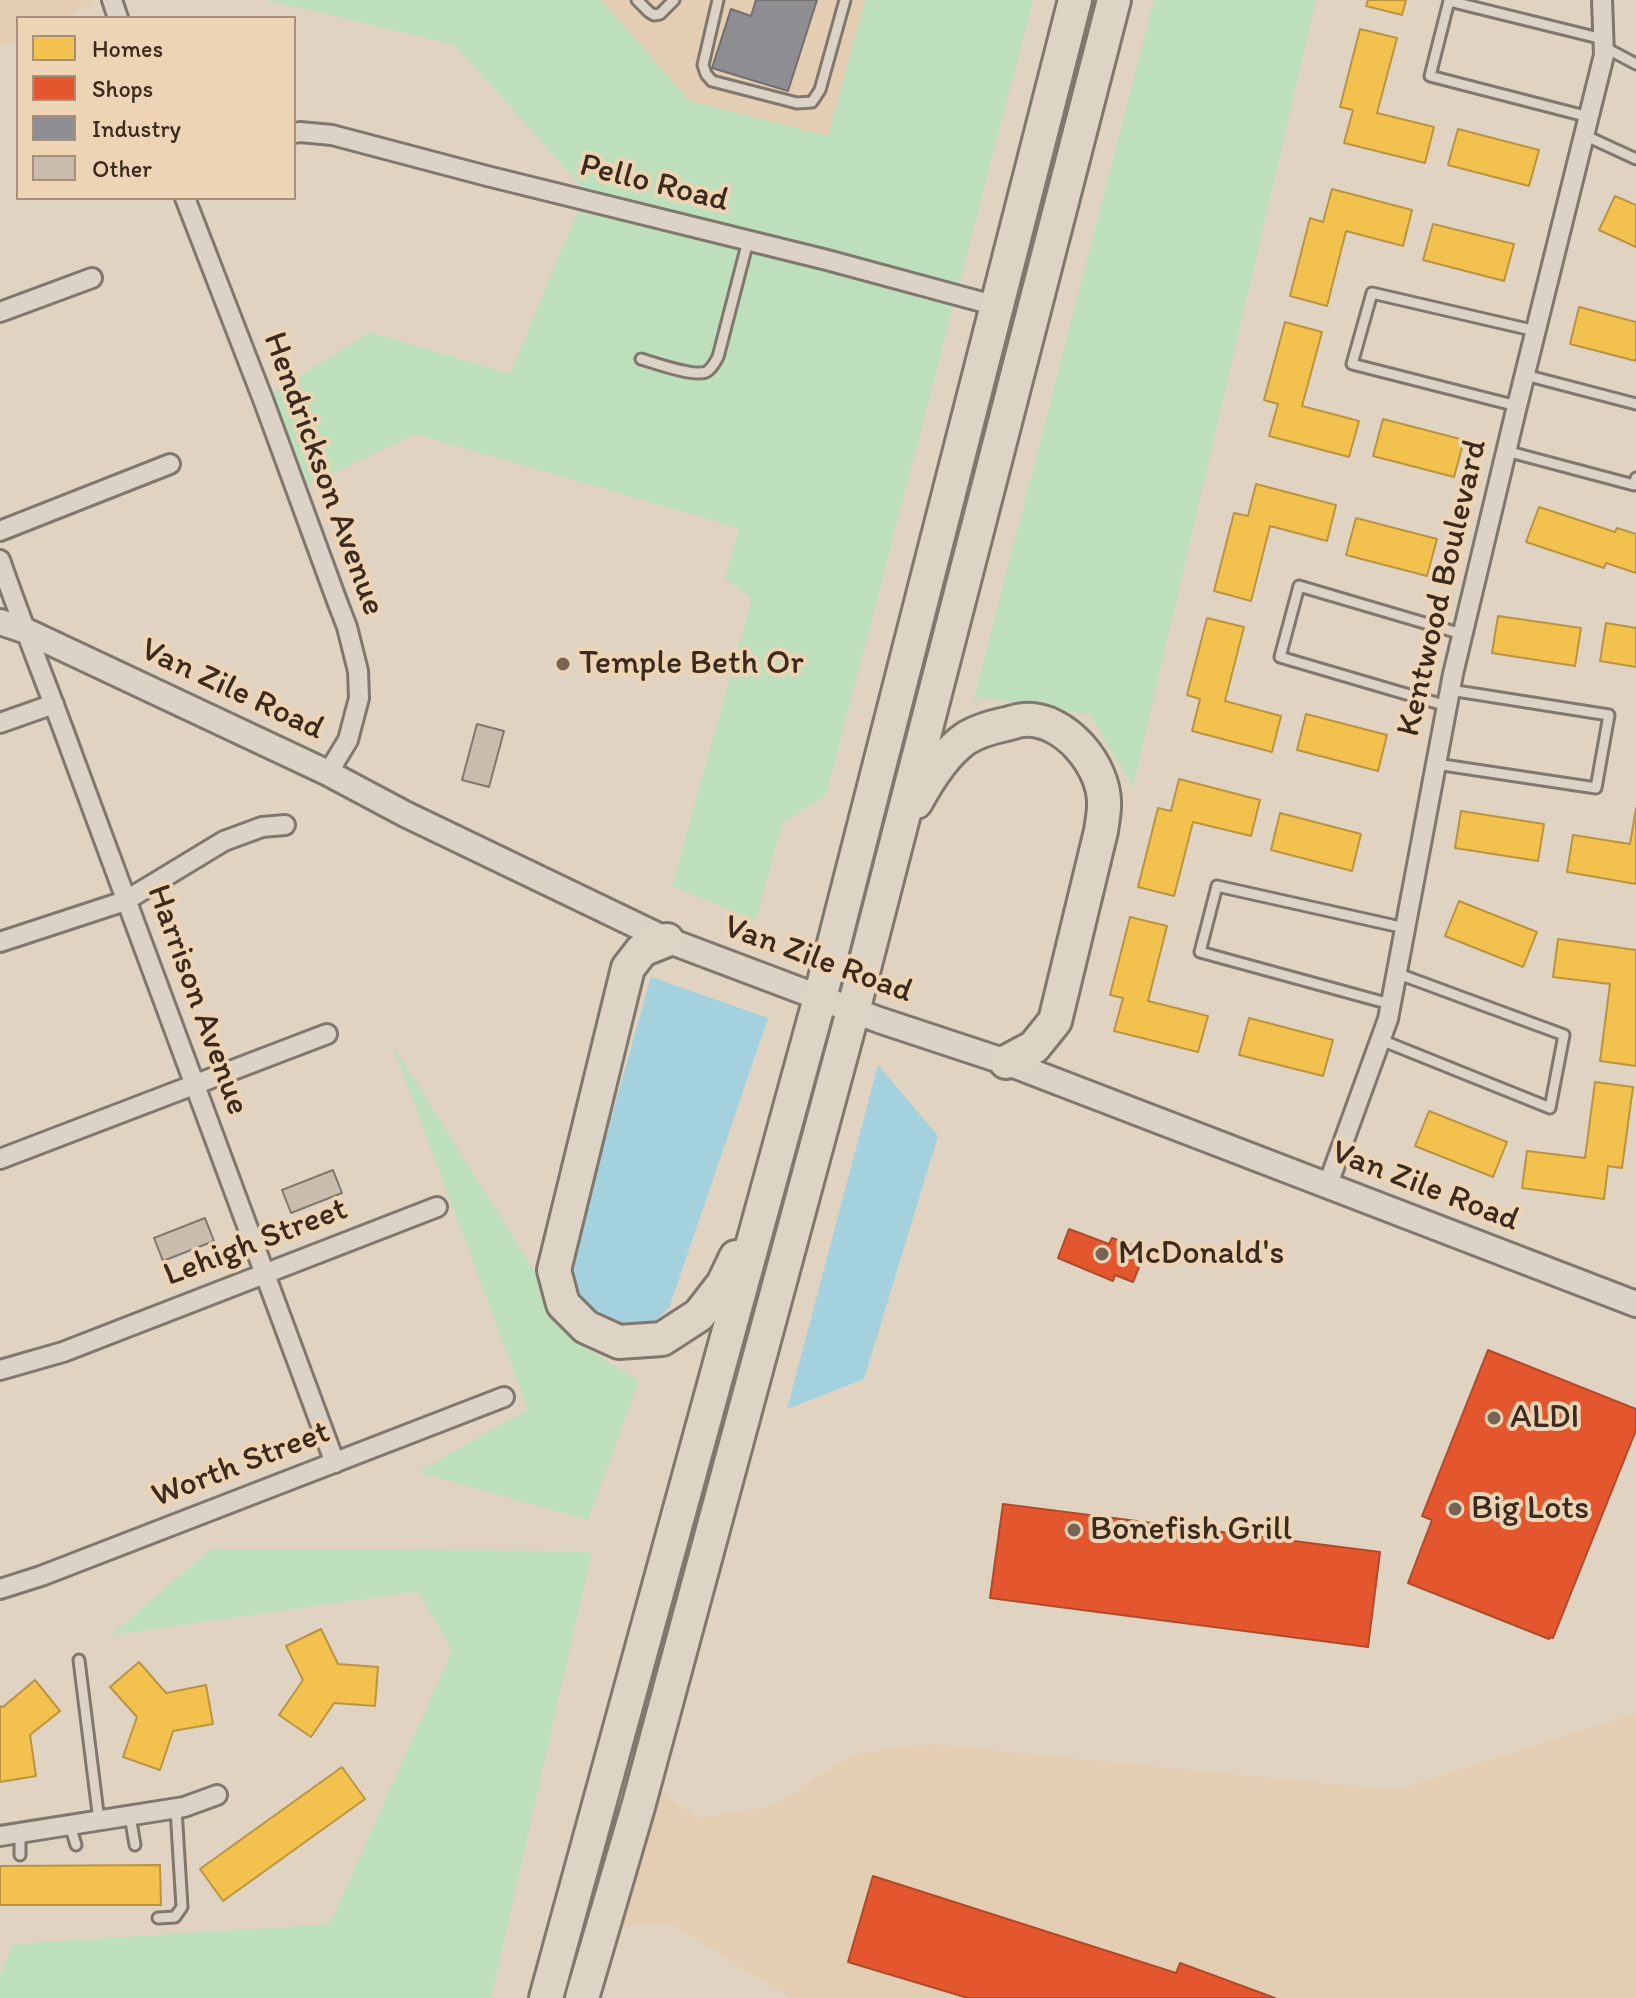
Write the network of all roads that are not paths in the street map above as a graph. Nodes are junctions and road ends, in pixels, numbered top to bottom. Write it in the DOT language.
graph roads {
  1 [pos="637,0"];
  2 [pos="674,0"];
  3 [pos="718,0"];
  4 [pos="845,0"];
  5 [pos="1075,0"];
  6 [pos="1114,0"];
  7 [pos="1602,0"];
  8 [pos="1604,43"];
  9 [pos="1636,64"];
  10 [pos="1587,126"];
  11 [pos="296,133"];
  12 [pos="1636,159"];
  13 [pos="186,200"];
  14 [pos="748,241"];
  15 [pos="92,278"];
  16 [pos="997,306"];
  17 [pos="0,312"];
  18 [pos="1537,331"];
  19 [pos="641,359"];
  20 [pos="1525,375"];
  21 [pos="1636,404"];
  22 [pos="1517,406"];
  23 [pos="1506,451"];
  24 [pos="170,464"];
  25 [pos="1636,478"];
  26 [pos="0,531"];
  27 [pos="0,560"];
  28 [pos="0,622"];
  29 [pos="24,630"];
  30 [pos="1462,634"];
  31 [pos="1448,698"];
  32 [pos="54,704"];
  33 [pos="0,723"];
  34 [pos="1436,764"];
  35 [pos="328,773"];
  36 [pos="285,825"];
  37 [pos="898,836"];
  38 [pos="125,901"];
  39 [pos="1405,928"];
  40 [pos="667,940"];
  41 [pos="0,942"];
  42 [pos="1396,973"];
  43 [pos="820,998"];
  44 [pos="1390,1004"];
  45 [pos="853,1011"];
  46 [pos="327,1034"];
  47 [pos="1381,1040"];
  48 [pos="1006,1062"];
  49 [pos="194,1086"];
  50 [pos="0,1159"];
  51 [pos="1327,1187"];
  52 [pos="766,1197"];
  53 [pos="437,1207"];
  54 [pos="264,1274"];
  55 [pos="1636,1304"];
  56 [pos="0,1370"];
  57 [pos="504,1397"];
  58 [pos="335,1463"];
  59 [pos="0,1589"];
  60 [pos="79,1660"];
  61 [pos="217,1795"];
  62 [pos="176,1809"];
  63 [pos="130,1816"];
  64 [pos="99,1821"];
  65 [pos="70,1825"];
  66 [pos="20,1832"];
  67 [pos="0,1836"];
  68 [pos="76,1845"];
  69 [pos="135,1845"];
  70 [pos="20,1855"];
  71 [pos="158,1918"];
  72 [pos="546,1998"];
  73 [pos="582,1998"];
  1 -- 2 [label="lane"];
  3 -- 4 [label="lane"];
  5 -- 16 [label="highway"];
  6 -- 37 [label="highway"];
  7 -- 8 [label="street, Kentwood Boulevard"];
  8 -- 9 [label="lane"];
  8 -- 10 [label="street, Kentwood Boulevard"];
  8 -- 10 [label="lane"];
  10 -- 12 [label="lane"];
  10 -- 18 [label="street, Kentwood Boulevard"];
  11 -- 14 [label="street, Pello Road"];
  13 -- 35 [label="street, Hendrickson Avenue"];
  14 -- 16 [label="street, Pello Road"];
  14 -- 19 [label="lane"];
  15 -- 17 [label="street"];
  16 -- 43 [label="highway"];
  18 -- 20 [label="street, Kentwood Boulevard"];
  18 -- 22 [label="lane"];
  20 -- 21 [label="lane"];
  20 -- 22 [label="street, Kentwood Boulevard"];
  22 -- 23 [label="street, Kentwood Boulevard"];
  23 -- 25 [label="lane"];
  23 -- 30 [label="street, Kentwood Boulevard"];
  24 -- 26 [label="street"];
  27 -- 29 [label="street, Harrison Avenue"];
  28 -- 29 [label="street, Van Zile Road"];
  29 -- 32 [label="street, Harrison Avenue"];
  29 -- 35 [label="street, Van Zile Road"];
  30 -- 31 [label="street, Kentwood Boulevard"];
  30 -- 31 [label="lane"];
  31 -- 34 [label="street, Kentwood Boulevard"];
  31 -- 34 [label="lane"];
  32 -- 33 [label="street"];
  32 -- 38 [label="street, Harrison Avenue"];
  34 -- 39 [label="street, Kentwood Boulevard"];
  35 -- 40 [label="street, Van Zile Road"];
  36 -- 38 [label="street"];
  37 -- 45 [label="highway"];
  37 -- 48 [label="highway"];
  38 -- 41 [label="street"];
  38 -- 49 [label="street, Harrison Avenue"];
  39 -- 42 [label="street, Kentwood Boulevard"];
  39 -- 44 [label="lane"];
  40 -- 43 [label="street, Van Zile Road"];
  40 -- 52 [label="highway"];
  42 -- 44 [label="street, Kentwood Boulevard"];
  42 -- 47 [label="lane"];
  43 -- 45 [label="street, Van Zile Road"];
  43 -- 52 [label="highway"];
  44 -- 47 [label="street, Kentwood Boulevard"];
  45 -- 48 [label="street, Van Zile Road"];
  45 -- 73 [label="highway"];
  46 -- 49 [label="street"];
  47 -- 51 [label="street, Kentwood Boulevard"];
  48 -- 51 [label="street, Van Zile Road"];
  49 -- 50 [label="street"];
  49 -- 54 [label="street, Harrison Avenue"];
  51 -- 55 [label="street, Van Zile Road"];
  52 -- 72 [label="highway"];
  53 -- 54 [label="street, Lehigh Street"];
  54 -- 56 [label="street, Lehigh Street"];
  54 -- 58 [label="street, Harrison Avenue"];
  57 -- 58 [label="street, Worth Street"];
  58 -- 59 [label="street, Worth Street"];
  60 -- 64 [label="lane"];
  61 -- 62 [label="street"];
  62 -- 63 [label="street"];
  62 -- 71 [label="lane"];
  63 -- 64 [label="street"];
  63 -- 69 [label="lane"];
  64 -- 65 [label="street"];
  65 -- 66 [label="street"];
  65 -- 68 [label="lane"];
  66 -- 67 [label="street"];
  66 -- 70 [label="lane"];
}
